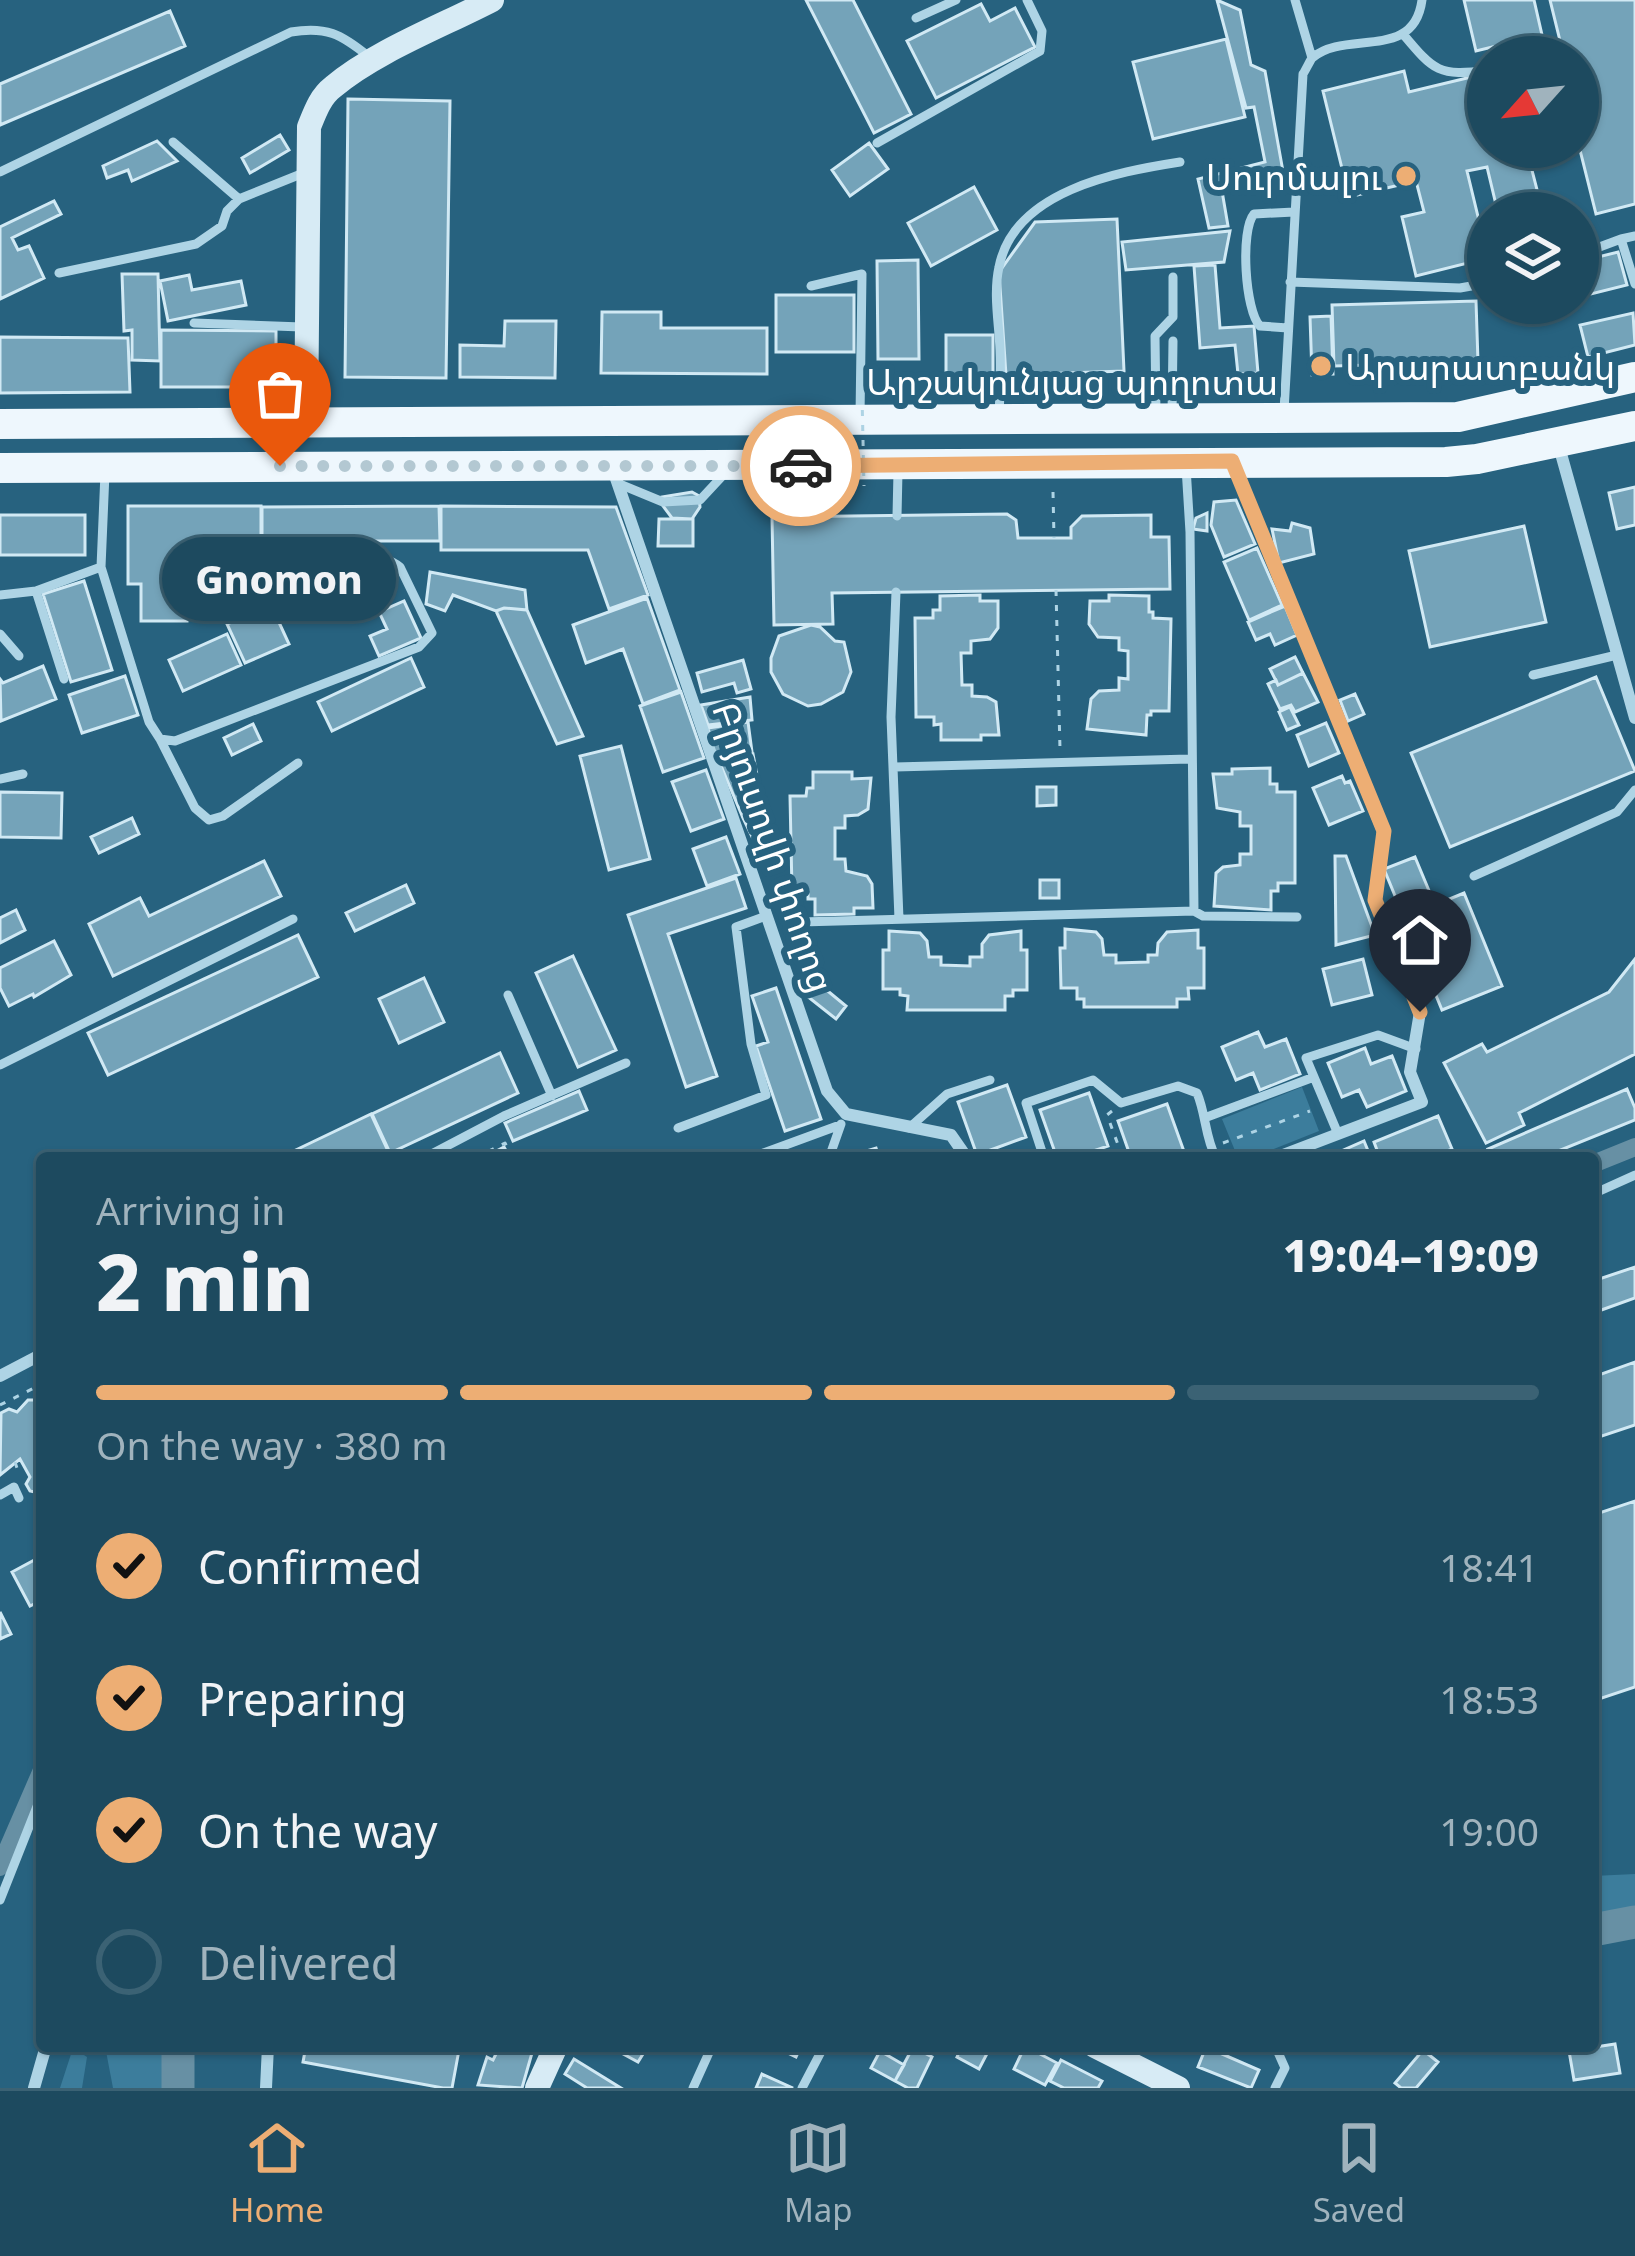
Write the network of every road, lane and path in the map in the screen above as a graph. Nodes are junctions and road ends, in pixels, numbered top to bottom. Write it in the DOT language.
graph roads {
  1 [pos="492,0"];
  2 [pos="956,0"];
  3 [pos="1027,0"];
  4 [pos="1295,0"];
  5 [pos="1423,0"];
  6 [pos="916,18"];
  7 [pos="1402,34"];
  8 [pos="1312,58"];
  9 [pos="374,62"];
  10 [pos="1467,73"];
  11 [pos="173,142"];
  12 [pos="877,143"];
  13 [pos="1180,162"];
  14 [pos="309,171"];
  15 [pos="0,172"];
  16 [pos="238,199"];
  17 [pos="1294,212"];
  18 [pos="1635,236"];
  19 [pos="1621,239"];
  20 [pos="1599,247"];
  21 [pos="59,273"];
  22 [pos="1172,277"];
  23 [pos="1290,282"];
  24 [pos="1635,284"];
  25 [pos="811,286"];
  26 [pos="1467,287"];
  27 [pos="194,323"];
  28 [pos="307,327"];
  29 [pos="1288,328"];
  30 [pos="1173,341"];
  31 [pos="1635,377"];
  32 [pos="864,412"];
  33 [pos="1471,416"];
  34 [pos="1283,418"];
  35 [pos="1164,419"];
  36 [pos="999,421"];
  37 [pos="306,422"];
  38 [pos="957,422"];
  39 [pos="0,424"];
  40 [pos="1635,426"];
  41 [pos="1558,443"];
  42 [pos="1477,459"];
  43 [pos="1232,461"];
  44 [pos="1185,462"];
  45 [pos="952,464"];
  46 [pos="0,468"];
  47 [pos="105,468"];
  48 [pos="877,474"];
  49 [pos="614,475"];
  50 [pos="1053,489"];
  51 [pos="897,516"];
  52 [pos="1054,538"];
  53 [pos="101,567"];
  54 [pos="1056,590"];
  55 [pos="36,591"];
  56 [pos="896,592"];
  57 [pos="0,595"];
  58 [pos="215,614"];
  59 [pos="0,634"];
  60 [pos="1617,655"];
  61 [pos="19,656"];
  62 [pos="1533,675"];
  63 [pos="64,679"];
  64 [pos="1635,718"];
  65 [pos="160,739"];
  66 [pos="1190,759"];
  67 [pos="1061,763"];
  68 [pos="298,764"];
  69 [pos="895,767"];
  70 [pos="23,774"];
  71 [pos="0,779"];
  72 [pos="1635,790"];
  73 [pos="1474,876"];
  74 [pos="1194,911"];
  75 [pos="766,916"];
  76 [pos="1297,916"];
  77 [pos="292,919"];
  78 [pos="899,919"];
  79 [pos="801,922"];
  80 [pos="508,994"];
  81 [pos="1416,1049"];
  82 [pos="626,1063"];
  83 [pos="0,1065"];
  84 [pos="1314,1077"];
  85 [pos="990,1080"];
  86 [pos="551,1096"];
  87 [pos="1121,1103"];
  88 [pos="1326,1105"];
  89 [pos="1207,1117"];
  90 [pos="843,1120"];
  91 [pos="678,1128"];
  92 [pos="909,1128"];
  93 [pos="1338,1134"];
  94 [pos="436,1152"];
  95 [pos="487,1152"];
  96 [pos="510,1152"];
  97 [pos="765,1152"];
  98 [pos="831,1152"];
  99 [pos="963,1152"];
  100 [pos="1042,1152"];
  101 [pos="1121,1152"];
  102 [pos="1213,1152"];
  103 [pos="1215,1152"];
  104 [pos="1291,1152"];
  105 [pos="1635,1175"];
  106 [pos="1599,1191"];
  107 [pos="36,1357"];
  108 [pos="0,1376"];
  109 [pos="36,1387"];
  110 [pos="0,1406"];
  111 [pos="15,1462"];
  112 [pos="20,1472"];
  113 [pos="0,1495"];
  114 [pos="20,1498"];
  115 [pos="36,1809"];
  116 [pos="0,1900"];
  117 [pos="44,2052"];
  118 [pos="268,2052"];
  119 [pos="553,2052"];
  120 [pos="709,2052"];
  121 [pos="821,2052"];
  122 [pos="1107,2052"];
  123 [pos="1278,2052"];
  124 [pos="34,2088"];
  125 [pos="266,2088"];
  126 [pos="537,2088"];
  127 [pos="693,2088"];
  128 [pos="802,2088"];
  129 [pos="1178,2088"];
  130 [pos="1275,2088"];
  1 -- 9 [label="street"];
  2 -- 6 [label="lane"];
  3 -- 12 [label="lane"];
  4 -- 8 [label="lane"];
  5 -- 7 [label="lane"];
  7 -- 8 [label="lane"];
  7 -- 10 [label="lane"];
  8 -- 17 [label="lane"];
  9 -- 14 [label="street"];
  9 -- 15 [label="lane"];
  11 -- 16 [label="lane"];
  13 -- 36 [label="lane"];
  14 -- 16 [label="lane"];
  14 -- 28 [label="street"];
  16 -- 21 [label="lane"];
  17 -- 23 [label="lane"];
  17 -- 29 [label="lane"];
  18 -- 19 [label="lane"];
  19 -- 20 [label="lane"];
  19 -- 24 [label="lane"];
  22 -- 35 [label="lane"];
  23 -- 26 [label="lane"];
  23 -- 29 [label="lane"];
  25 -- 32 [label="lane"];
  27 -- 28 [label="lane"];
  28 -- 37 [label="street"];
  29 -- 34 [label="lane"];
  30 -- 35 [label="lane"];
  31 -- 33 [label="main road, Արշակունյաց պողոտա"];
  32 -- 37 [label="main road, Արշակունյաց պողոտա"];
  32 -- 38 [label="main road, Արշակունյաց պողոտա"];
  32 -- 48 [label="path, bridge"];
  32 -- 48 [label="main road"];
  33 -- 34 [label="main road, Արշակունյաց պողոտա"];
  33 -- 42 [label="main road"];
  34 -- 35 [label="main road, Արշակունյաց պողոտա"];
  35 -- 36 [label="main road, Արշակունյաց պողոտա"];
  36 -- 38 [label="main road, Արշակունյաց պողոտա"];
  37 -- 39 [label="main road, Արշակունյաց պողոտա"];
  38 -- 45 [label="main road"];
  40 -- 41 [label="main road"];
  41 -- 42 [label="main road"];
  41 -- 60 [label="street"];
  42 -- 43 [label="main road"];
  43 -- 44 [label="main road"];
  43 -- 81 [label="street"];
  44 -- 45 [label="main road"];
  44 -- 66 [label="lane"];
  45 -- 48 [label="main road"];
  46 -- 47 [label="main road"];
  47 -- 49 [label="main road"];
  47 -- 53 [label="lane"];
  48 -- 49 [label="main road"];
  48 -- 51 [label="lane"];
  49 -- 75 [label="street, Բրյուսովի փողոց"];
  50 -- 52 [label="path"];
  53 -- 55 [label="lane"];
  53 -- 65 [label="lane"];
  54 -- 67 [label="path"];
  55 -- 57 [label="lane"];
  55 -- 63 [label="lane"];
  56 -- 69 [label="lane"];
  58 -- 65 [label="lane"];
  59 -- 61 [label="lane"];
  60 -- 62 [label="lane"];
  60 -- 64 [label="street"];
  65 -- 68 [label="lane"];
  66 -- 67 [label="lane"];
  66 -- 74 [label="lane"];
  67 -- 69 [label="lane"];
  69 -- 78 [label="lane"];
  70 -- 71 [label="lane"];
  72 -- 73 [label="lane"];
  74 -- 76 [label="lane"];
  74 -- 78 [label="lane"];
  75 -- 90 [label="street, Բրյուսովի փողոց"];
  75 -- 91 [label="lane"];
  77 -- 83 [label="lane"];
  78 -- 79 [label="lane"];
  80 -- 86 [label="lane"];
  81 -- 84 [label="lane"];
  81 -- 93 [label="street"];
  82 -- 86 [label="lane"];
  84 -- 88 [label="lane"];
  84 -- 89 [label="lane"];
  85 -- 92 [label="lane"];
  86 -- 94 [label="lane"];
  87 -- 89 [label="lane"];
  87 -- 100 [label="lane"];
  87 -- 101 [label="path"];
  88 -- 93 [label="lane"];
  88 -- 103 [label="path"];
  89 -- 102 [label="lane"];
  90 -- 92 [label="street"];
  90 -- 97 [label="lane"];
  90 -- 98 [label="lane"];
  92 -- 99 [label="street"];
  93 -- 104 [label="street"];
  95 -- 96 [label="path"];
  105 -- 106 [label="lane"];
  107 -- 108 [label="street"];
  109 -- 110 [label="path"];
  111 -- 112 [label="path"];
  113 -- 114 [label="lane"];
  115 -- 116 [label="lane"];
  117 -- 124 [label="street"];
  118 -- 125 [label="street"];
  119 -- 126 [label="street"];
  120 -- 127 [label="lane"];
  121 -- 128 [label="lane"];
  122 -- 129 [label="street"];
  123 -- 130 [label="lane"];
}
